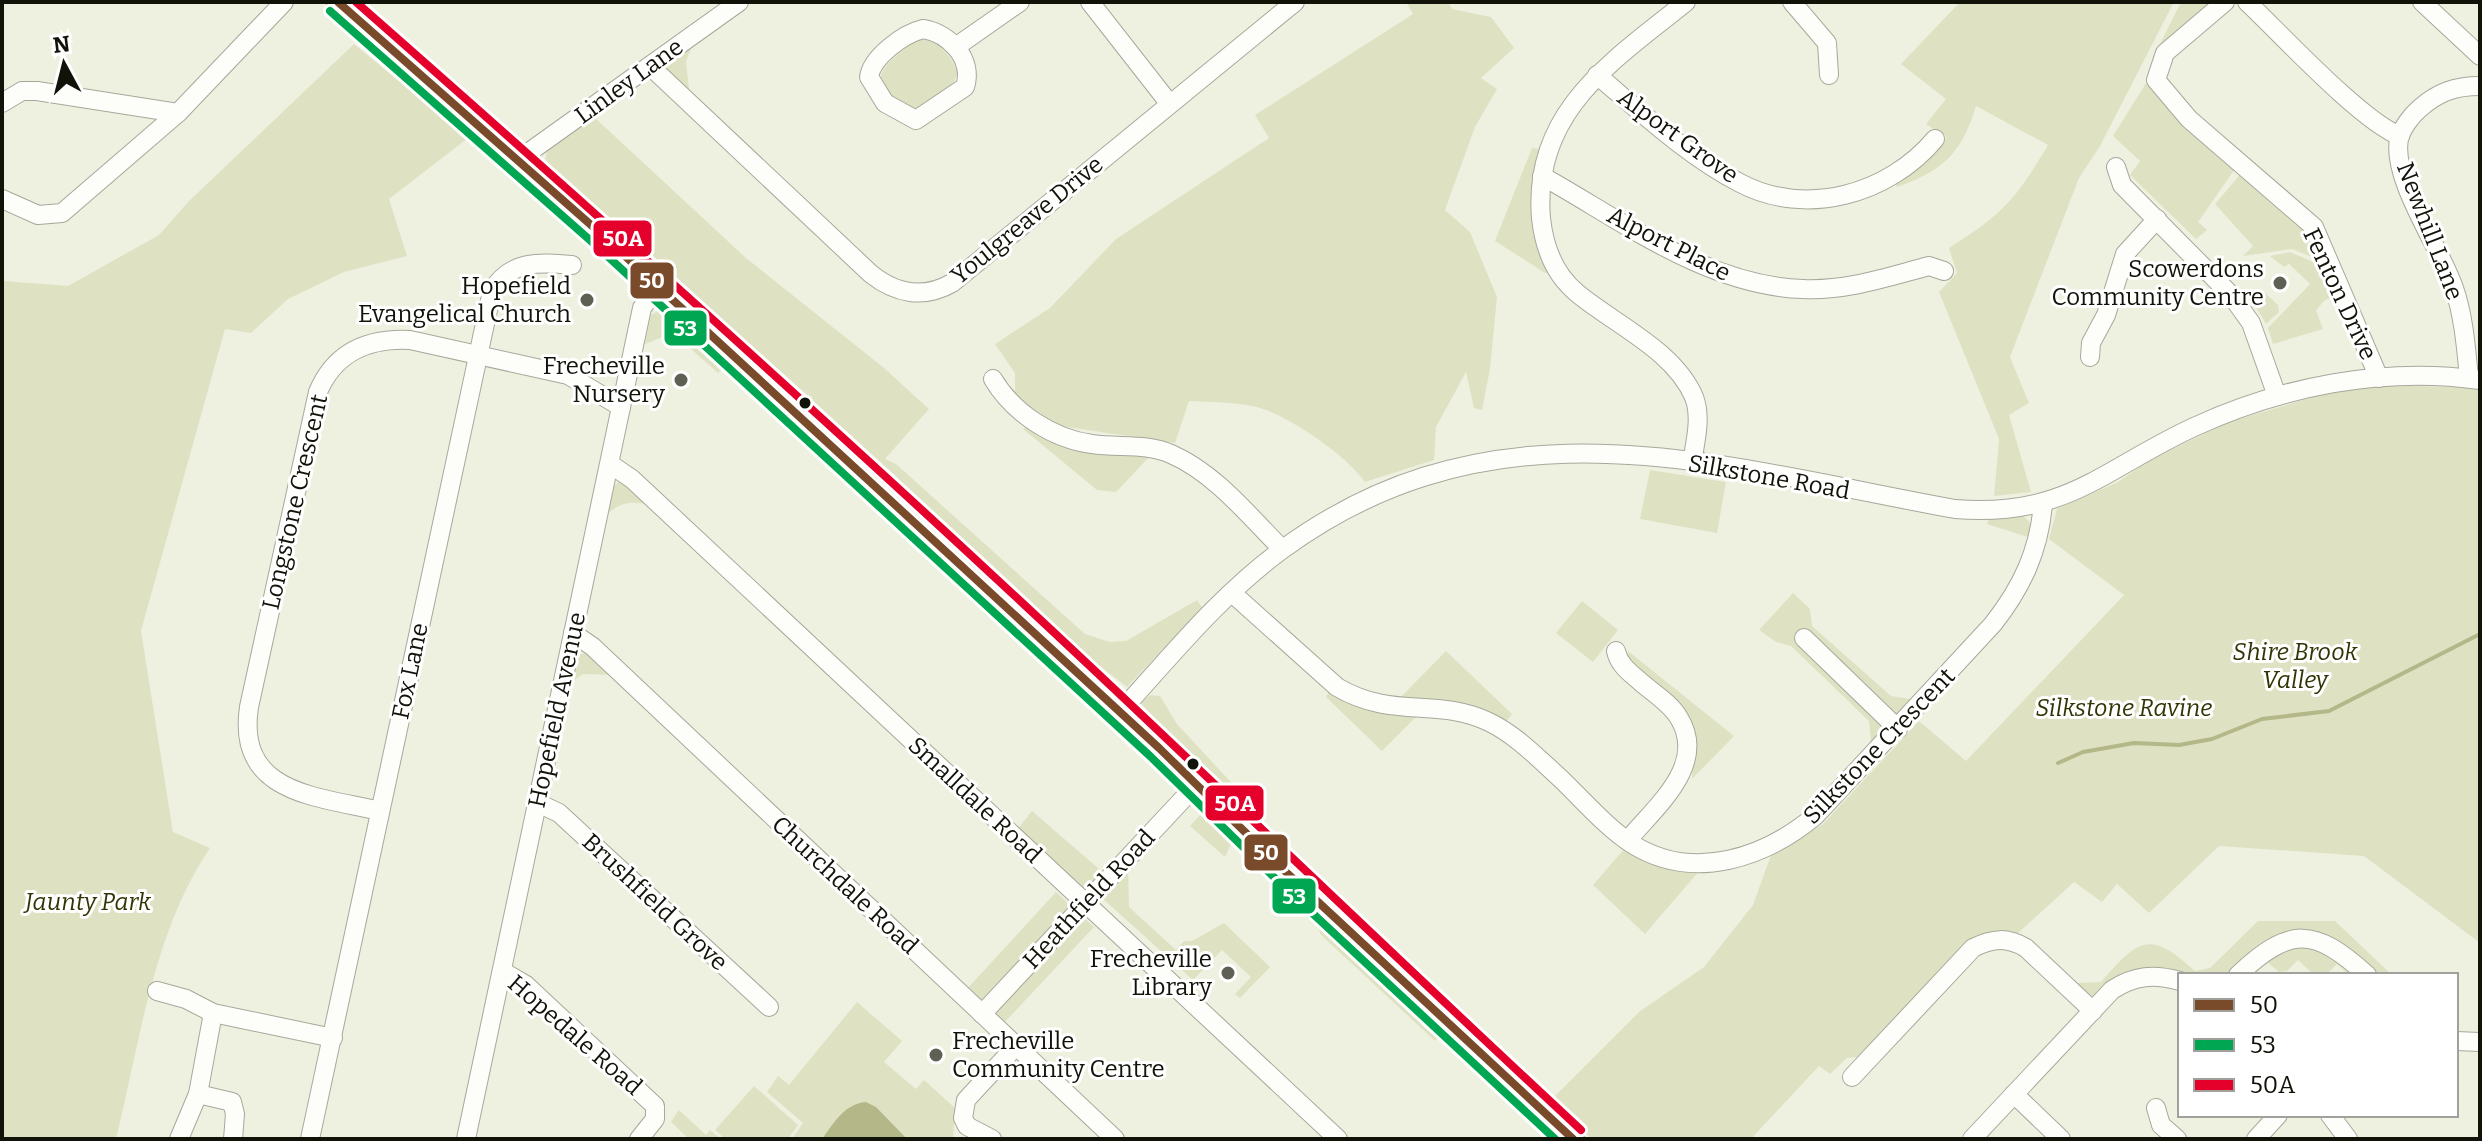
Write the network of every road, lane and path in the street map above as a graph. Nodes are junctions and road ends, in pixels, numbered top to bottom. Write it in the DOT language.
graph roads {
  1 [pos="284,2"];
  2 [pos="338,2"];
  3 [pos="1020,2"];
  4 [pos="1090,2"];
  5 [pos="1295,2"];
  6 [pos="1686,2"];
  7 [pos="1792,2"];
  8 [pos="2225,2"];
  9 [pos="2247,2"];
  10 [pos="2422,2"];
  11 [pos="726,5"];
  12 [pos="957,46"];
  13 [pos="2480,56"];
  14 [pos="650,66"];
  15 [pos="1597,75"];
  16 [pos="1829,75"];
  17 [pos="2480,86"];
  18 [pos="2,103"];
  19 [pos="1169,103"];
  20 [pos="178,113"];
  21 [pos="2400,136"];
  22 [pos="1935,139"];
  23 [pos="518,160"];
  24 [pos="2116,167"];
  25 [pos="1542,176"];
  26 [pos="2,199"];
  27 [pos="2157,219"];
  28 [pos="572,265"];
  29 [pos="1944,271"];
  30 [pos="657,286"];
  31 [pos="479,356"];
  32 [pos="2090,357"];
  33 [pos="2379,378"];
  34 [pos="993,379"];
  35 [pos="2474,379"];
  36 [pos="2277,396"];
  37 [pos="621,407"];
  38 [pos="1692,463"];
  39 [pos="610,464"];
  40 [pos="2043,504"];
  41 [pos="1282,549"];
  42 [pos="1232,593"];
  43 [pos="573,633"];
  44 [pos="1804,638"];
  45 [pos="1616,651"];
  46 [pos="1120,712"];
  47 [pos="1898,729"];
  48 [pos="1197,784"];
  49 [pos="538,803"];
  50 [pos="380,811"];
  51 [pos="1628,840"];
  52 [pos="1085,903"];
  53 [pos="502,971"];
  54 [pos="2240,973"];
  55 [pos="2364,973"];
  56 [pos="2178,981"];
  57 [pos="157,991"];
  58 [pos="769,1007"];
  59 [pos="2093,1011"];
  60 [pos="213,1013"];
  61 [pos="982,1014"];
  62 [pos="333,1038"];
  63 [pos="2458,1041"];
  64 [pos="2480,1042"];
  65 [pos="1016,1046"];
  66 [pos="1852,1077"];
  67 [pos="198,1094"];
  68 [pos="2014,1094"];
  69 [pos="2156,1108"];
  70 [pos="2276,1117"];
  71 [pos="2332,1117"];
  72 [pos="179,1139"];
  73 [pos="233,1139"];
  74 [pos="310,1139"];
  75 [pos="466,1139"];
  76 [pos="639,1139"];
  77 [pos="992,1139"];
  78 [pos="1115,1139"];
  79 [pos="1338,1139"];
  80 [pos="1573,1139"];
  81 [pos="1972,1139"];
  82 [pos="2061,1139"];
  83 [pos="2177,1139"];
  84 [pos="2256,1139"];
  85 [pos="2348,1139"];
  1 -- 20 [label="street"];
  2 -- 23 [label="main road"];
  3 -- 12 [label="street"];
  4 -- 19 [label="street"];
  5 -- 19 [label="street, Youlgreave Drive"];
  6 -- 15 [label="street"];
  7 -- 16 [label="street"];
  8 -- 33 [label="street, Fenton Drive"];
  9 -- 21 [label="street"];
  10 -- 13 [label="street"];
  11 -- 14 [label="street, Linley Lane"];
  12 -- 12 [label="street"];
  14 -- 19 [label="street, Youlgreave Drive"];
  14 -- 23 [label="street, Linley Lane"];
  15 -- 22 [label="street, Alport Grove"];
  15 -- 25 [label="street"];
  17 -- 21 [label="street, Newhill Lane"];
  18 -- 20 [label="street"];
  20 -- 26 [label="street"];
  21 -- 35 [label="street, Newhill Lane"];
  23 -- 30 [label="main road"];
  24 -- 27 [label="street"];
  25 -- 29 [label="street, Alport Place"];
  25 -- 38 [label="street"];
  27 -- 32 [label="street"];
  27 -- 36 [label="street"];
  28 -- 31 [label="street, Fox Lane"];
  30 -- 37 [label="street, Hopefield Avenue"];
  30 -- 46 [label="main road"];
  31 -- 37 [label="street, Longstone Crescent"];
  31 -- 50 [label="street, Fox Lane"];
  31 -- 50 [label="street, Longstone Crescent"];
  33 -- 35 [label="street, Silkstone Road"];
  33 -- 36 [label="street, Silkstone Road"];
  34 -- 41 [label="street"];
  36 -- 40 [label="street, Silkstone Road"];
  37 -- 39 [label="street, Hopefield Avenue"];
  38 -- 40 [label="street, Silkstone Road"];
  38 -- 41 [label="street, Silkstone Road"];
  39 -- 43 [label="street, Hopefield Avenue"];
  39 -- 52 [label="street, Smalldale Road"];
  40 -- 47 [label="street, Silkstone Crescent"];
  41 -- 42 [label="street, Silkstone Road"];
  42 -- 46 [label="street, Silkstone Road"];
  42 -- 51 [label="street, Silkstone Crescent"];
  43 -- 49 [label="street, Hopefield Avenue"];
  43 -- 61 [label="street, Churchdale Road"];
  44 -- 47 [label="street"];
  45 -- 51 [label="street"];
  46 -- 48 [label="main road"];
  47 -- 51 [label="street, Silkstone Crescent"];
  48 -- 52 [label="street, Heathfield Road"];
  48 -- 80 [label="main road"];
  49 -- 53 [label="street, Hopefield Avenue"];
  49 -- 58 [label="street, Brushfield Grove"];
  50 -- 62 [label="street, Fox Lane"];
  52 -- 61 [label="street, Heathfield Road"];
  52 -- 79 [label="street, Smalldale Road"];
  53 -- 75 [label="street, Hopefield Avenue"];
  53 -- 76 [label="street, Hopedale Road"];
  54 -- 55 [label="street"];
  56 -- 59 [label="street"];
  57 -- 60 [label="street"];
  59 -- 66 [label="street"];
  59 -- 68 [label="street"];
  60 -- 62 [label="street"];
  60 -- 67 [label="street"];
  61 -- 65 [label="street, Churchdale Road"];
  62 -- 74 [label="street, Fox Lane"];
  63 -- 64 [label="street"];
  65 -- 77 [label="street"];
  65 -- 78 [label="street, Churchdale Road"];
  67 -- 72 [label="street"];
  67 -- 73 [label="street"];
  68 -- 81 [label="street"];
  68 -- 82 [label="street"];
  69 -- 83 [label="street"];
  70 -- 84 [label="street"];
  71 -- 85 [label="street"];
}
